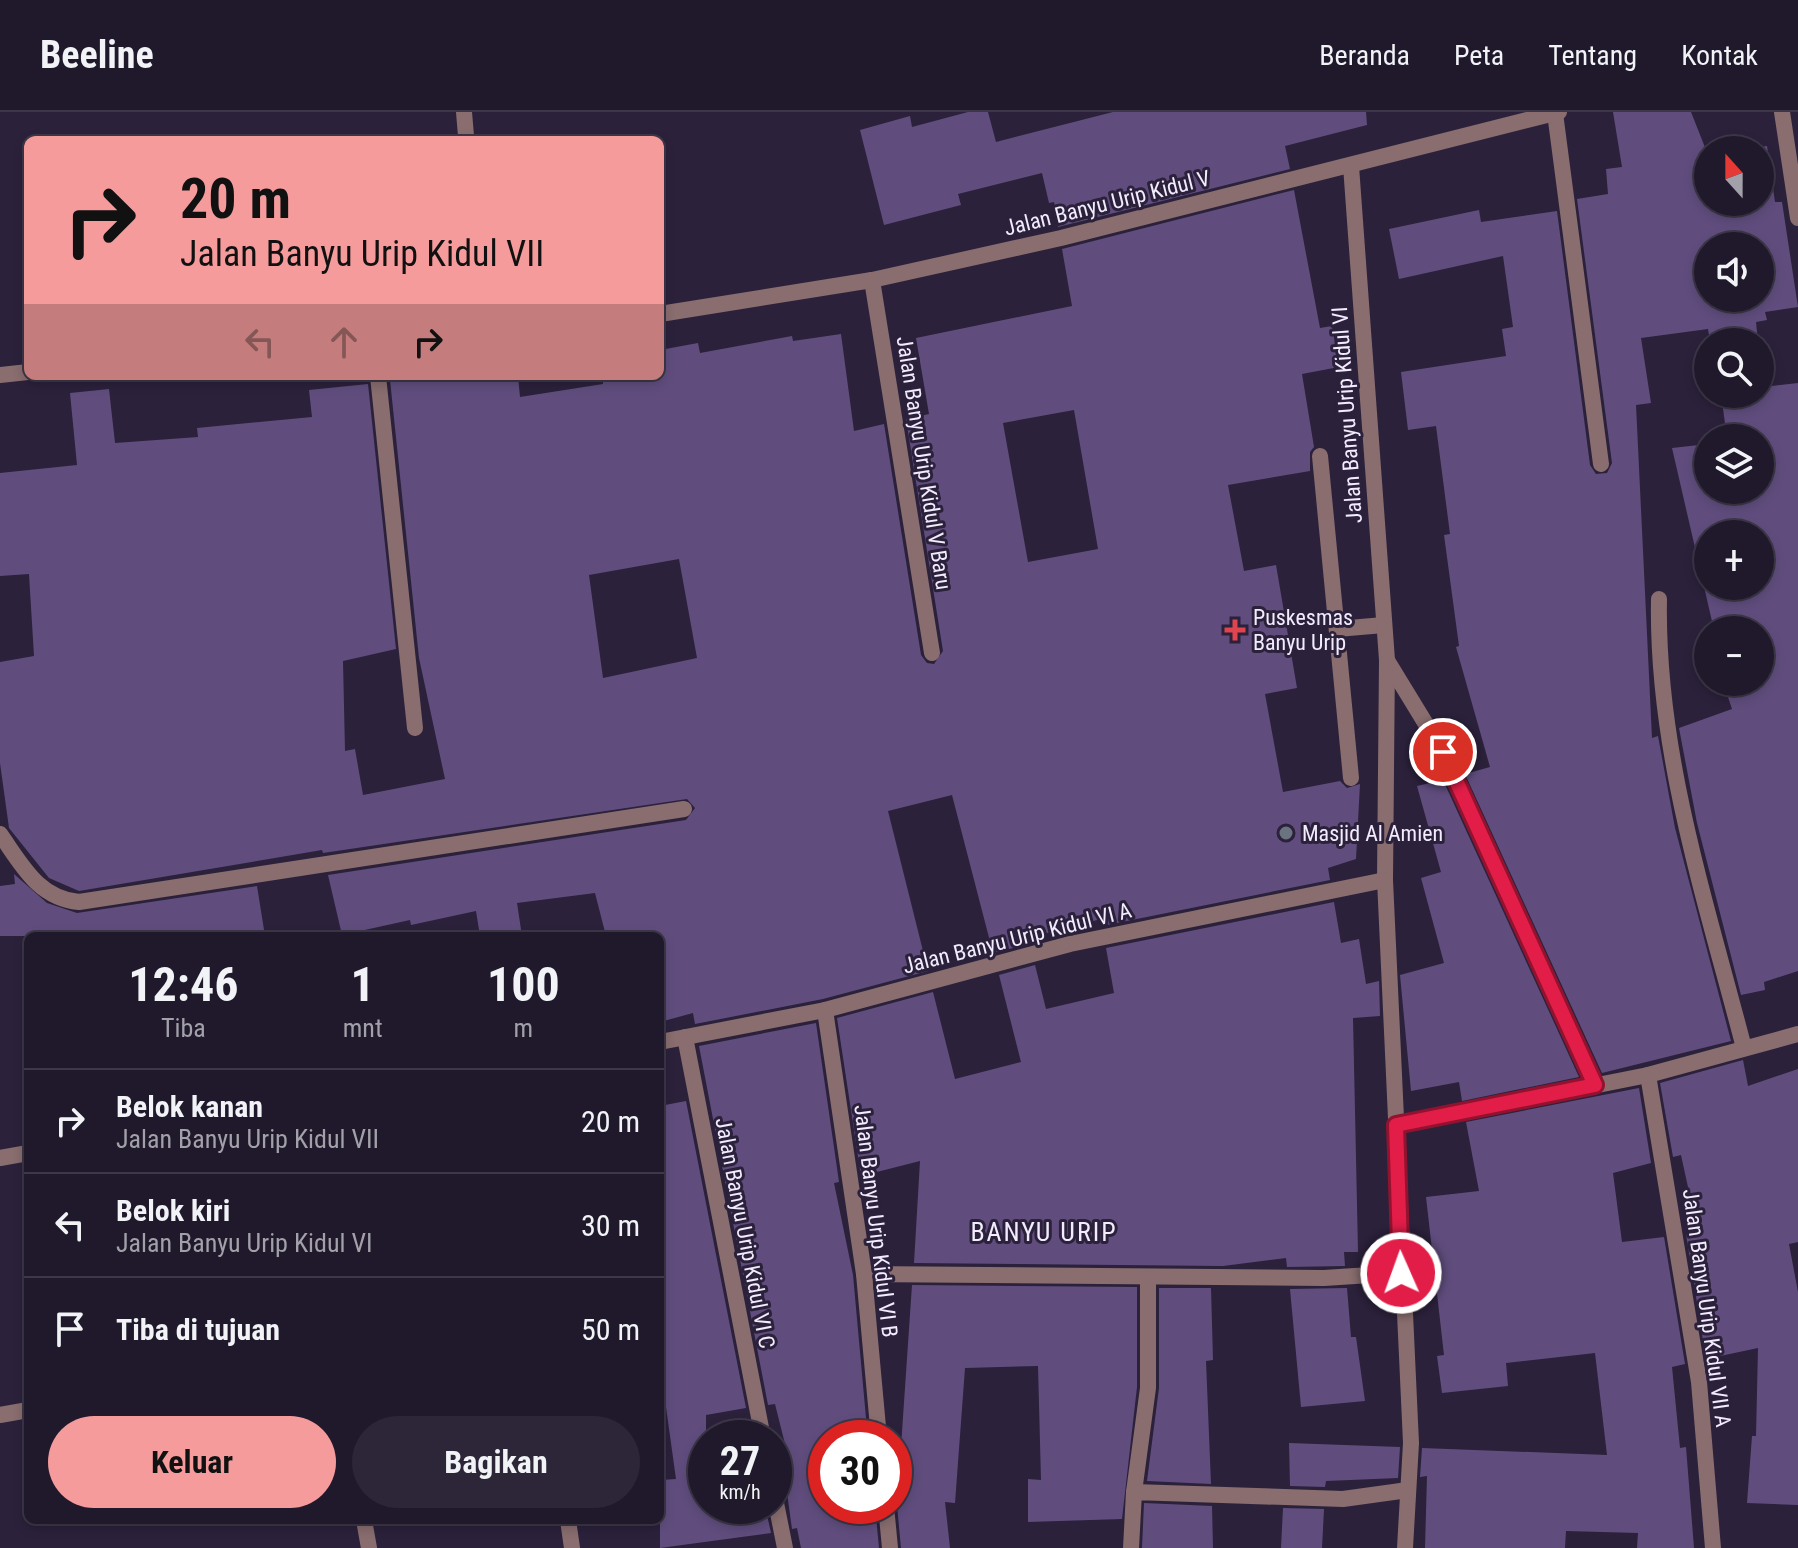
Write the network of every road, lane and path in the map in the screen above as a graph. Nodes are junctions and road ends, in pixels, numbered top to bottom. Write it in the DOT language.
graph roads {
  1 [pos="464,112"];
  2 [pos="1557,112"];
  3 [pos="1782,112"];
  4 [pos="466,136"];
  5 [pos="1351,166"];
  6 [pos="1798,218"];
  7 [pos="872,280"];
  8 [pos="664,313"];
  9 [pos="24,372"];
  10 [pos="0,375"];
  11 [pos="378,380"];
  12 [pos="1320,456"];
  13 [pos="1601,464"];
  14 [pos="1659,599"];
  15 [pos="1384,625"];
  16 [pos="1337,629"];
  17 [pos="932,653"];
  18 [pos="1387,660"];
  19 [pos="415,728"];
  20 [pos="1351,778"];
  21 [pos="684,809"];
  22 [pos="0,834"];
  23 [pos="1385,880"];
  24 [pos="825,1010"];
  25 [pos="1798,1034"];
  26 [pos="685,1037"];
  27 [pos="664,1041"];
  28 [pos="1744,1048"];
  29 [pos="1648,1075"];
  30 [pos="1595,1085"];
  31 [pos="1396,1125"];
  32 [pos="24,1154"];
  33 [pos="0,1158"];
  34 [pos="1401,1273"];
  35 [pos="864,1274"];
  36 [pos="1148,1278"];
  37 [pos="24,1411"];
  38 [pos="0,1415"];
  39 [pos="759,1420"];
  40 [pos="877,1420"];
  41 [pos="1408,1490"];
  42 [pos="1134,1492"];
  43 [pos="365,1524"];
  44 [pos="569,1524"];
  45 [pos="780,1524"];
  46 [pos="888,1524"];
  47 [pos="369,1548"];
  48 [pos="572,1548"];
  49 [pos="785,1548"];
  50 [pos="890,1548"];
  51 [pos="1131,1548"];
  52 [pos="1405,1548"];
  53 [pos="1713,1548"];
  1 -- 4 [label="street"];
  2 -- 5 [label="street, Jalan Banyu Urip Kidul V"];
  2 -- 13 [label="street"];
  3 -- 6 [label="street"];
  5 -- 7 [label="street, Jalan Banyu Urip Kidul V"];
  5 -- 15 [label="street, Jalan Banyu Urip Kidul VI"];
  7 -- 8 [label="street, Jalan Banyu Urip Kidul V"];
  7 -- 17 [label="street, Jalan Banyu Urip Kidul V Baru"];
  9 -- 10 [label="street"];
  11 -- 19 [label="street"];
  12 -- 16 [label="street"];
  14 -- 28 [label="street"];
  15 -- 16 [label="street"];
  15 -- 18 [label="street, Jalan Banyu Urip Kidul VI"];
  16 -- 20 [label="street"];
  18 -- 23 [label="street, Jalan Banyu Urip Kidul VI"];
  18 -- 30 [label="street, Jalan Banyu Urip Kidul VI"];
  21 -- 22 [label="street"];
  23 -- 24 [label="street, Jalan Banyu Urip Kidul VI A"];
  23 -- 31 [label="street, Jalan Banyu Urip Kidul VI"];
  24 -- 26 [label="street, Jalan Banyu Urip Kidul VI A"];
  24 -- 35 [label="street, Jalan Banyu Urip Kidul VI B"];
  25 -- 28 [label="street"];
  26 -- 27 [label="street, Jalan Banyu Urip Kidul VI A"];
  26 -- 39 [label="street, Jalan Banyu Urip Kidul VI C"];
  28 -- 29 [label="street"];
  29 -- 30 [label="street"];
  29 -- 53 [label="street, Jalan Banyu Urip Kidul VII A"];
  30 -- 31 [label="street"];
  31 -- 34 [label="street, Jalan Banyu Urip Kidul VI"];
  32 -- 33 [label="street"];
  34 -- 36 [label="street"];
  34 -- 41 [label="street, Jalan Banyu Urip Kidul VI"];
  35 -- 36 [label="street"];
  35 -- 40 [label="street, Jalan Banyu Urip Kidul VI B"];
  36 -- 42 [label="street"];
  37 -- 38 [label="street"];
  41 -- 42 [label="street"];
  41 -- 52 [label="street, Jalan Banyu Urip Kidul VI"];
  42 -- 51 [label="street"];
  43 -- 47 [label="street"];
  44 -- 48 [label="street"];
  45 -- 49 [label="street"];
  46 -- 50 [label="street"];
}
